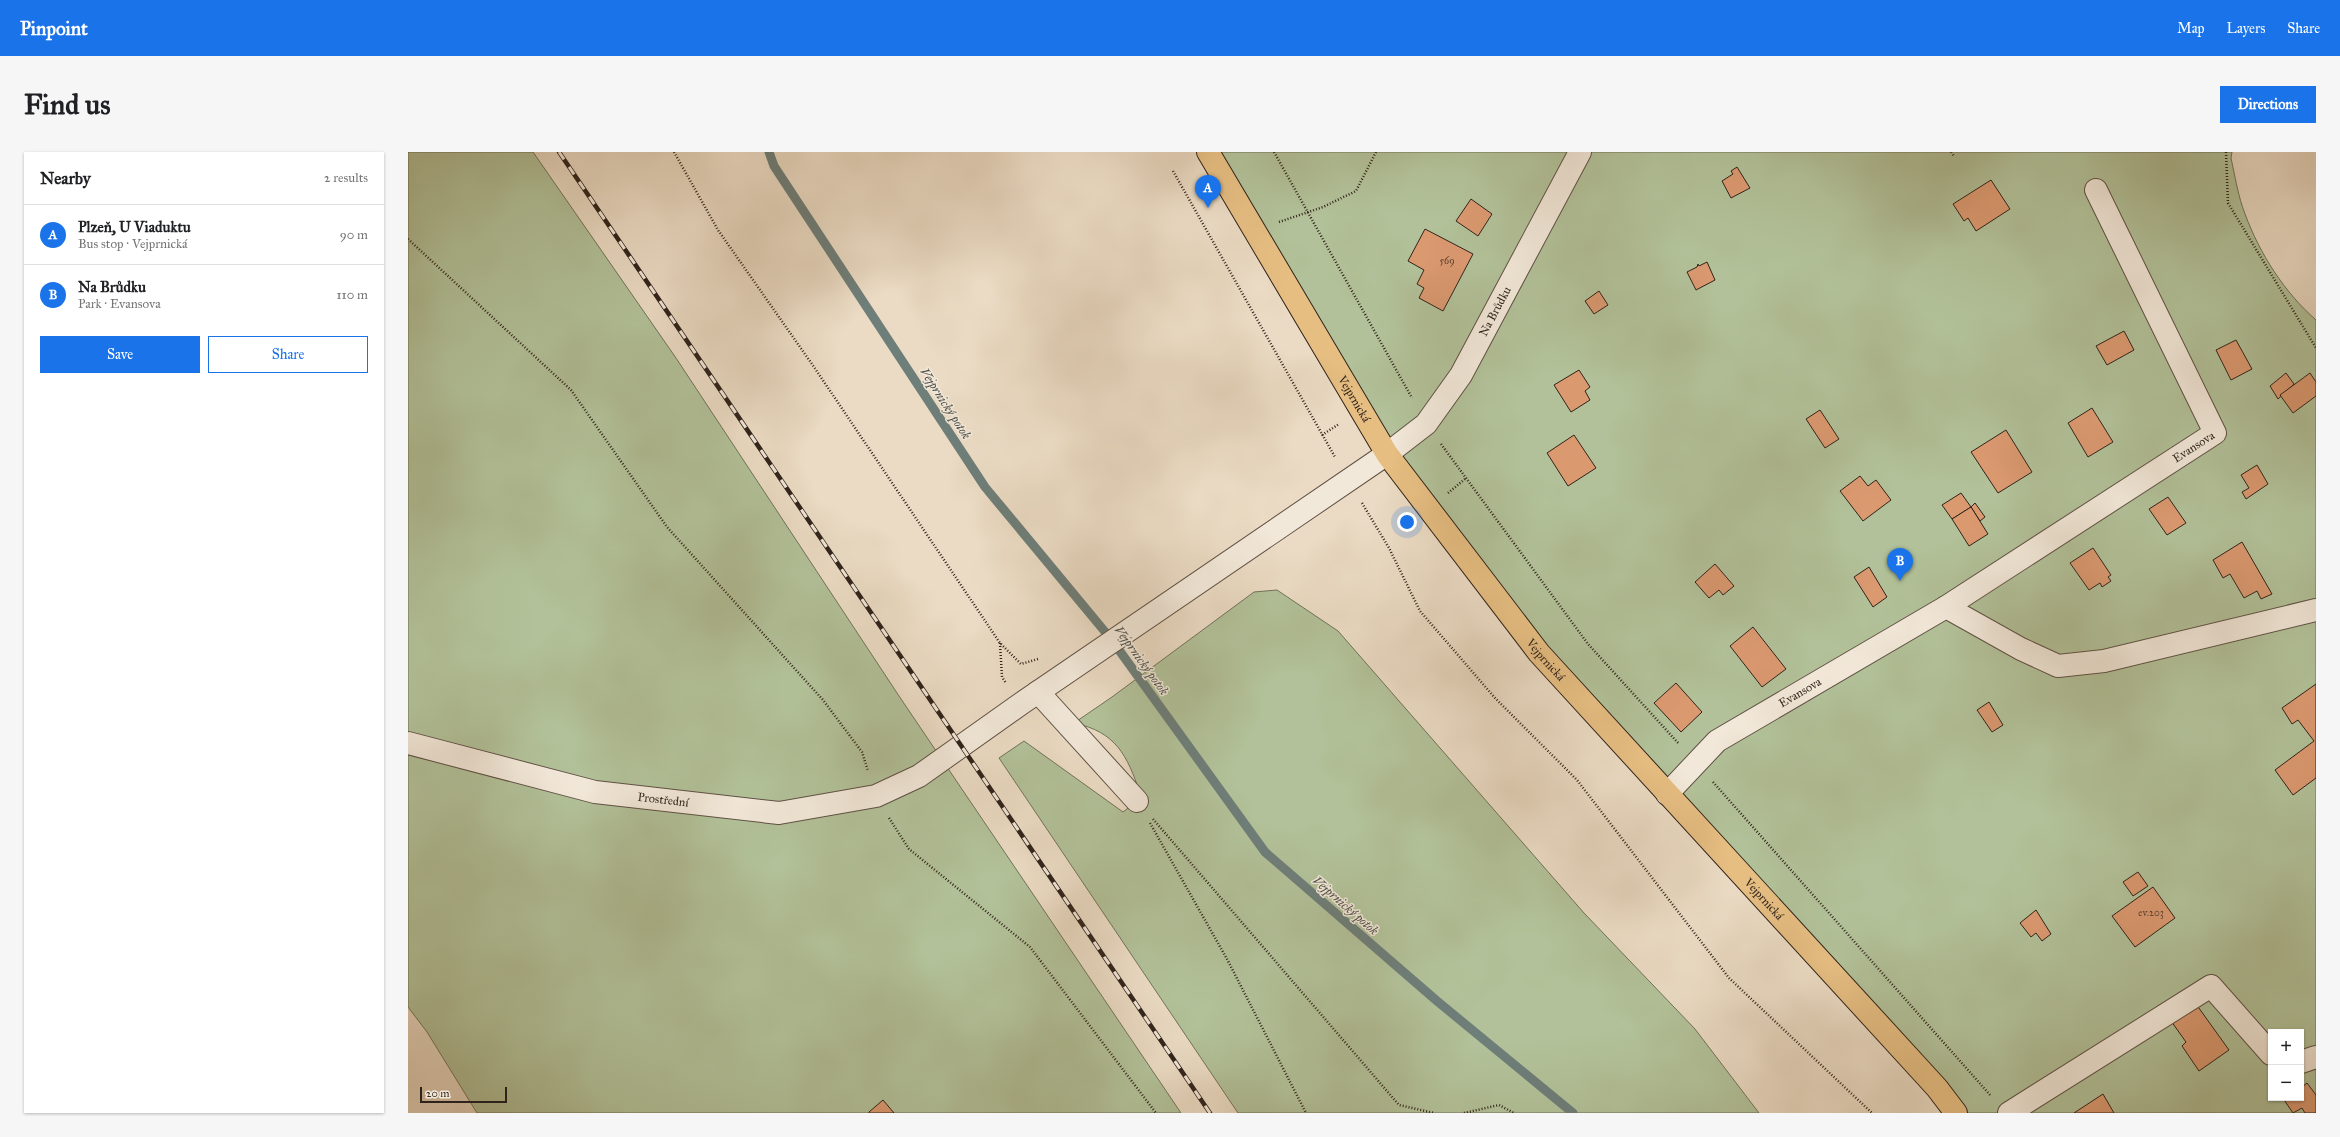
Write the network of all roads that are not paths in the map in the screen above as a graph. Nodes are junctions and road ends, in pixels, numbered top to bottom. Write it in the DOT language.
graph roads {
  1 [pos="1208,152"];
  2 [pos="1580,152"];
  3 [pos="2096,190"];
  4 [pos="1387,454"];
  5 [pos="1946,607"];
  6 [pos="2316,610"];
  7 [pos="1135,625"];
  8 [pos="1030,697"];
  9 [pos="408,743"];
  10 [pos="1667,794"];
  11 [pos="1137,801"];
  12 [pos="2268,1051"];
  13 [pos="2316,1057"];
  14 [pos="2304,1061"];
  15 [pos="2002,1107"];
  16 [pos="1956,1113"];
  1 -- 4 [label="main road, Vejprnická"];
  2 -- 4 [label="street, Na Brůdku"];
  3 -- 5 [label="street, Evansova"];
  4 -- 7 [label="street, Na Brůdku"];
  4 -- 10 [label="main road, Vejprnická"];
  5 -- 6 [label="street"];
  5 -- 10 [label="street, Evansova"];
  7 -- 8 [label="street, Prostřední"];
  8 -- 9 [label="street, Prostřední"];
  8 -- 11 [label="street"];
  10 -- 16 [label="main road, Vejprnická"];
  12 -- 15 [label="street"];
  13 -- 14 [label="street"];
}
